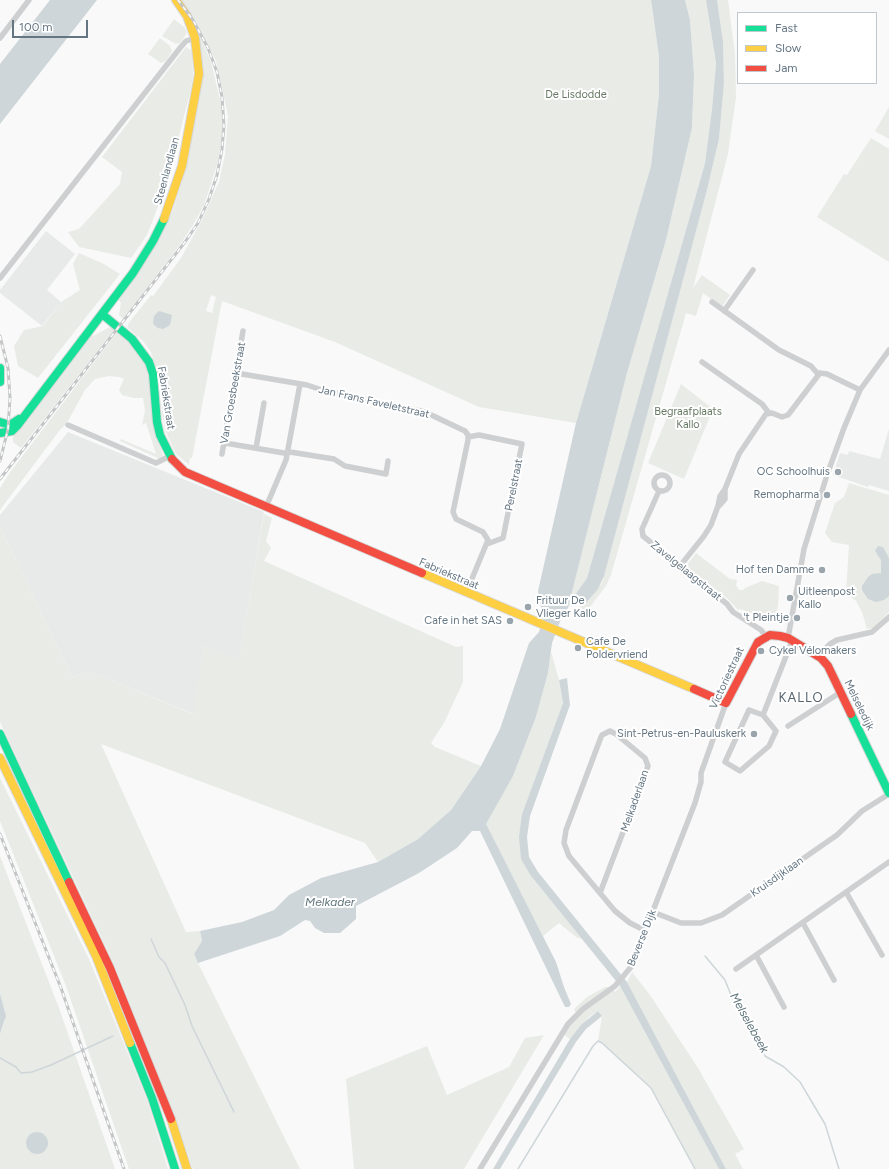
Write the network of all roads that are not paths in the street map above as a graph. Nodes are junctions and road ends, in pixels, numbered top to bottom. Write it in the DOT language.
graph roads {
  1 [pos="30,0"];
  2 [pos="176,0"];
  3 [pos="0,38"];
  4 [pos="195,38"];
  5 [pos="753,270"];
  6 [pos="0,278"];
  7 [pos="712,302"];
  8 [pos="724,311"];
  9 [pos="102,314"];
  10 [pos="243,331"];
  11 [pos="889,350"];
  12 [pos="702,362"];
  13 [pos="0,368"];
  14 [pos="236,373"];
  15 [pos="818,374"];
  16 [pos="0,382"];
  17 [pos="300,384"];
  18 [pos="860,390"];
  19 [pos="264,403"];
  20 [pos="30,407"];
  21 [pos="769,413"];
  22 [pos="0,422"];
  23 [pos="68,425"];
  24 [pos="0,433"];
  25 [pos="468,437"];
  26 [pos="224,443"];
  27 [pos="256,448"];
  28 [pos="287,452"];
  29 [pos="222,454"];
  30 [pos="170,456"];
  31 [pos="388,461"];
  32 [pos="658,490"];
  33 [pos="266,507"];
  34 [pos="487,544"];
  35 [pos="680,566"];
  36 [pos="466,593"];
  37 [pos="889,616"];
  38 [pos="766,636"];
  39 [pos="790,639"];
  40 [pos="818,656"];
  41 [pos="841,692"];
  42 [pos="726,703"];
  43 [pos="763,715"];
  44 [pos="788,726"];
  45 [pos="0,734"];
  46 [pos="0,758"];
  47 [pos="701,782"];
  48 [pos="889,794"];
  49 [pos="889,862"];
  50 [pos="846,892"];
  51 [pos="600,893"];
  52 [pos="653,912"];
  53 [pos="803,922"];
  54 [pos="646,931"];
  55 [pos="756,955"];
  56 [pos="882,955"];
  57 [pos="736,969"];
  58 [pos="834,980"];
  59 [pos="784,1007"];
  60 [pos="175,1169"];
  61 [pos="187,1169"];
  62 [pos="480,1169"];
  1 -- 3 [label="street"];
  2 -- 4 [label="main road, Steenlandlaan"];
  4 -- 6 [label="street"];
  4 -- 9 [label="main road, Steenlandlaan"];
  5 -- 8 [label="street"];
  7 -- 8 [label="street"];
  8 -- 15 [label="street"];
  9 -- 20 [label="main road, Steenlandlaan"];
  9 -- 30 [label="main road, Fabriekstraat"];
  10 -- 14 [label="street, Van Groesbeekstraat"];
  11 -- 18 [label="street"];
  12 -- 21 [label="street"];
  13 -- 16 [label="main road"];
  14 -- 17 [label="street, Jan Frans Faveletstraat"];
  14 -- 26 [label="street, Van Groesbeekstraat"];
  15 -- 18 [label="street"];
  15 -- 21 [label="street"];
  17 -- 25 [label="street, Jan Frans Faveletstraat"];
  17 -- 28 [label="street"];
  18 -- 39 [label="street"];
  19 -- 27 [label="street"];
  20 -- 22 [label="main road, Steenlandlaan"];
  20 -- 24 [label="main road, Steenlandlaan"];
  21 -- 35 [label="street"];
  23 -- 30 [label="street"];
  25 -- 34 [label="street"];
  25 -- 34 [label="street, Perelstraat"];
  26 -- 27 [label="street"];
  26 -- 29 [label="street, Van Groesbeekstraat"];
  27 -- 28 [label="street"];
  28 -- 31 [label="street"];
  28 -- 33 [label="street"];
  30 -- 33 [label="main road, Fabriekstraat"];
  32 -- 35 [label="street, Zavelgelaagstraat"];
  33 -- 36 [label="main road, Fabriekstraat"];
  34 -- 36 [label="street"];
  35 -- 38 [label="street, Zavelgelaagstraat"];
  36 -- 42 [label="main road, Fabriekstraat"];
  37 -- 40 [label="street"];
  38 -- 39 [label="main road"];
  38 -- 42 [label="main road, Victoriestraat"];
  39 -- 40 [label="main road, Melseledijk"];
  39 -- 43 [label="street"];
  40 -- 41 [label="main road, Melseledijk"];
  41 -- 44 [label="street"];
  41 -- 48 [label="main road, Melseledijk"];
  42 -- 47 [label="street, Victoriestraat"];
  43 -- 43 [label="street"];
  45 -- 61 [label="main road"];
  46 -- 60 [label="main road"];
  47 -- 52 [label="street, Beverse Dijk"];
  48 -- 52 [label="street, Kruisdijklaan"];
  49 -- 50 [label="street"];
  50 -- 53 [label="street"];
  50 -- 56 [label="street"];
  51 -- 51 [label="street, Melkaderlaan"];
  51 -- 54 [label="street, Melkaderlaan"];
  52 -- 54 [label="street, Beverse Dijk"];
  53 -- 55 [label="street"];
  53 -- 58 [label="street"];
  54 -- 62 [label="street, Beverse Dijk"];
  55 -- 57 [label="street"];
  55 -- 59 [label="street"];
}
